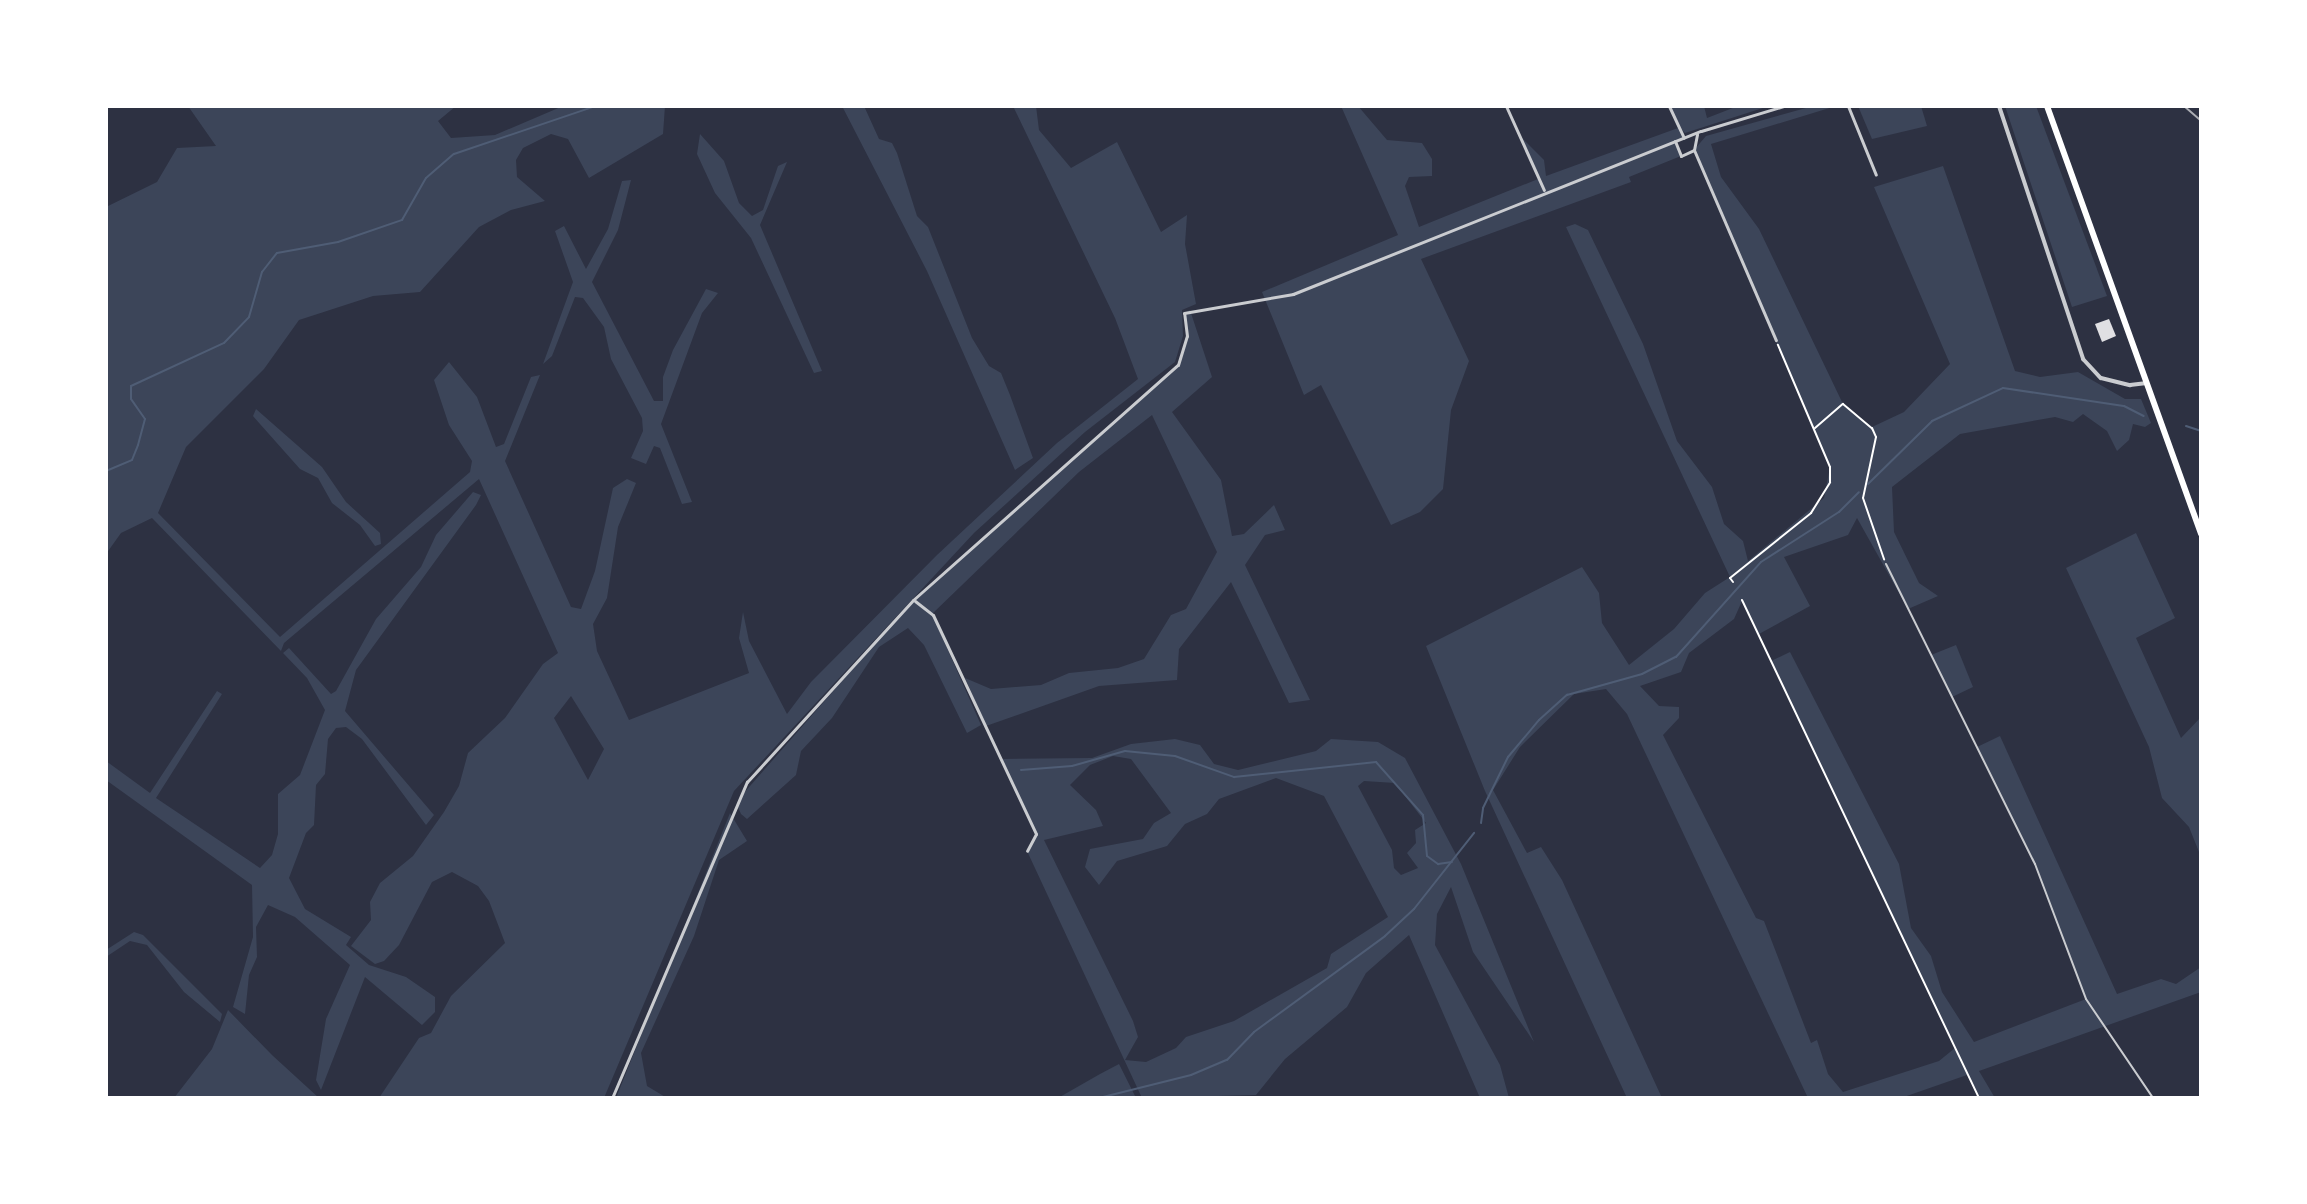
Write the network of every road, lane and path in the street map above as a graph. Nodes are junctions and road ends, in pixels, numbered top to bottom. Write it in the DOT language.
graph roads {
  1 [pos="1506,106"];
  2 [pos="1669,106"];
  3 [pos="1784,106"];
  4 [pos="1848,106"];
  5 [pos="1999,106"];
  6 [pos="2050,106"];
  7 [pos="1698,132"];
  8 [pos="1684,138"];
  9 [pos="1675,141"];
  10 [pos="1694,150"];
  11 [pos="1876,175"];
  12 [pos="1544,191"];
  13 [pos="1776,340"];
  14 [pos="2150,383"];
  15 [pos="1815,428"];
  16 [pos="2201,534"];
  17 [pos="1886,564"];
  18 [pos="1733,582"];
  19 [pos="913,600"];
  20 [pos="1742,600"];
  21 [pos="1027,851"];
  22 [pos="612,1098"];
  23 [pos="1979,1098"];
  24 [pos="2153,1098"];
  1 -- 12 [label="street"];
  2 -- 8 [label="street"];
  3 -- 7 [label="street"];
  4 -- 11 [label="street"];
  5 -- 14 [label="street"];
  6 -- 14 [label="highway"];
  7 -- 8 [label="street"];
  7 -- 10 [label="street"];
  8 -- 9 [label="street"];
  9 -- 10 [label="street"];
  9 -- 12 [label="street"];
  10 -- 13 [label="street"];
  12 -- 19 [label="street"];
  13 -- 15 [label="path"];
  14 -- 16 [label="highway"];
  15 -- 17 [label="path"];
  15 -- 18 [label="path"];
  17 -- 24 [label="lane"];
  19 -- 21 [label="street"];
  19 -- 22 [label="street"];
  20 -- 23 [label="path"];
}
